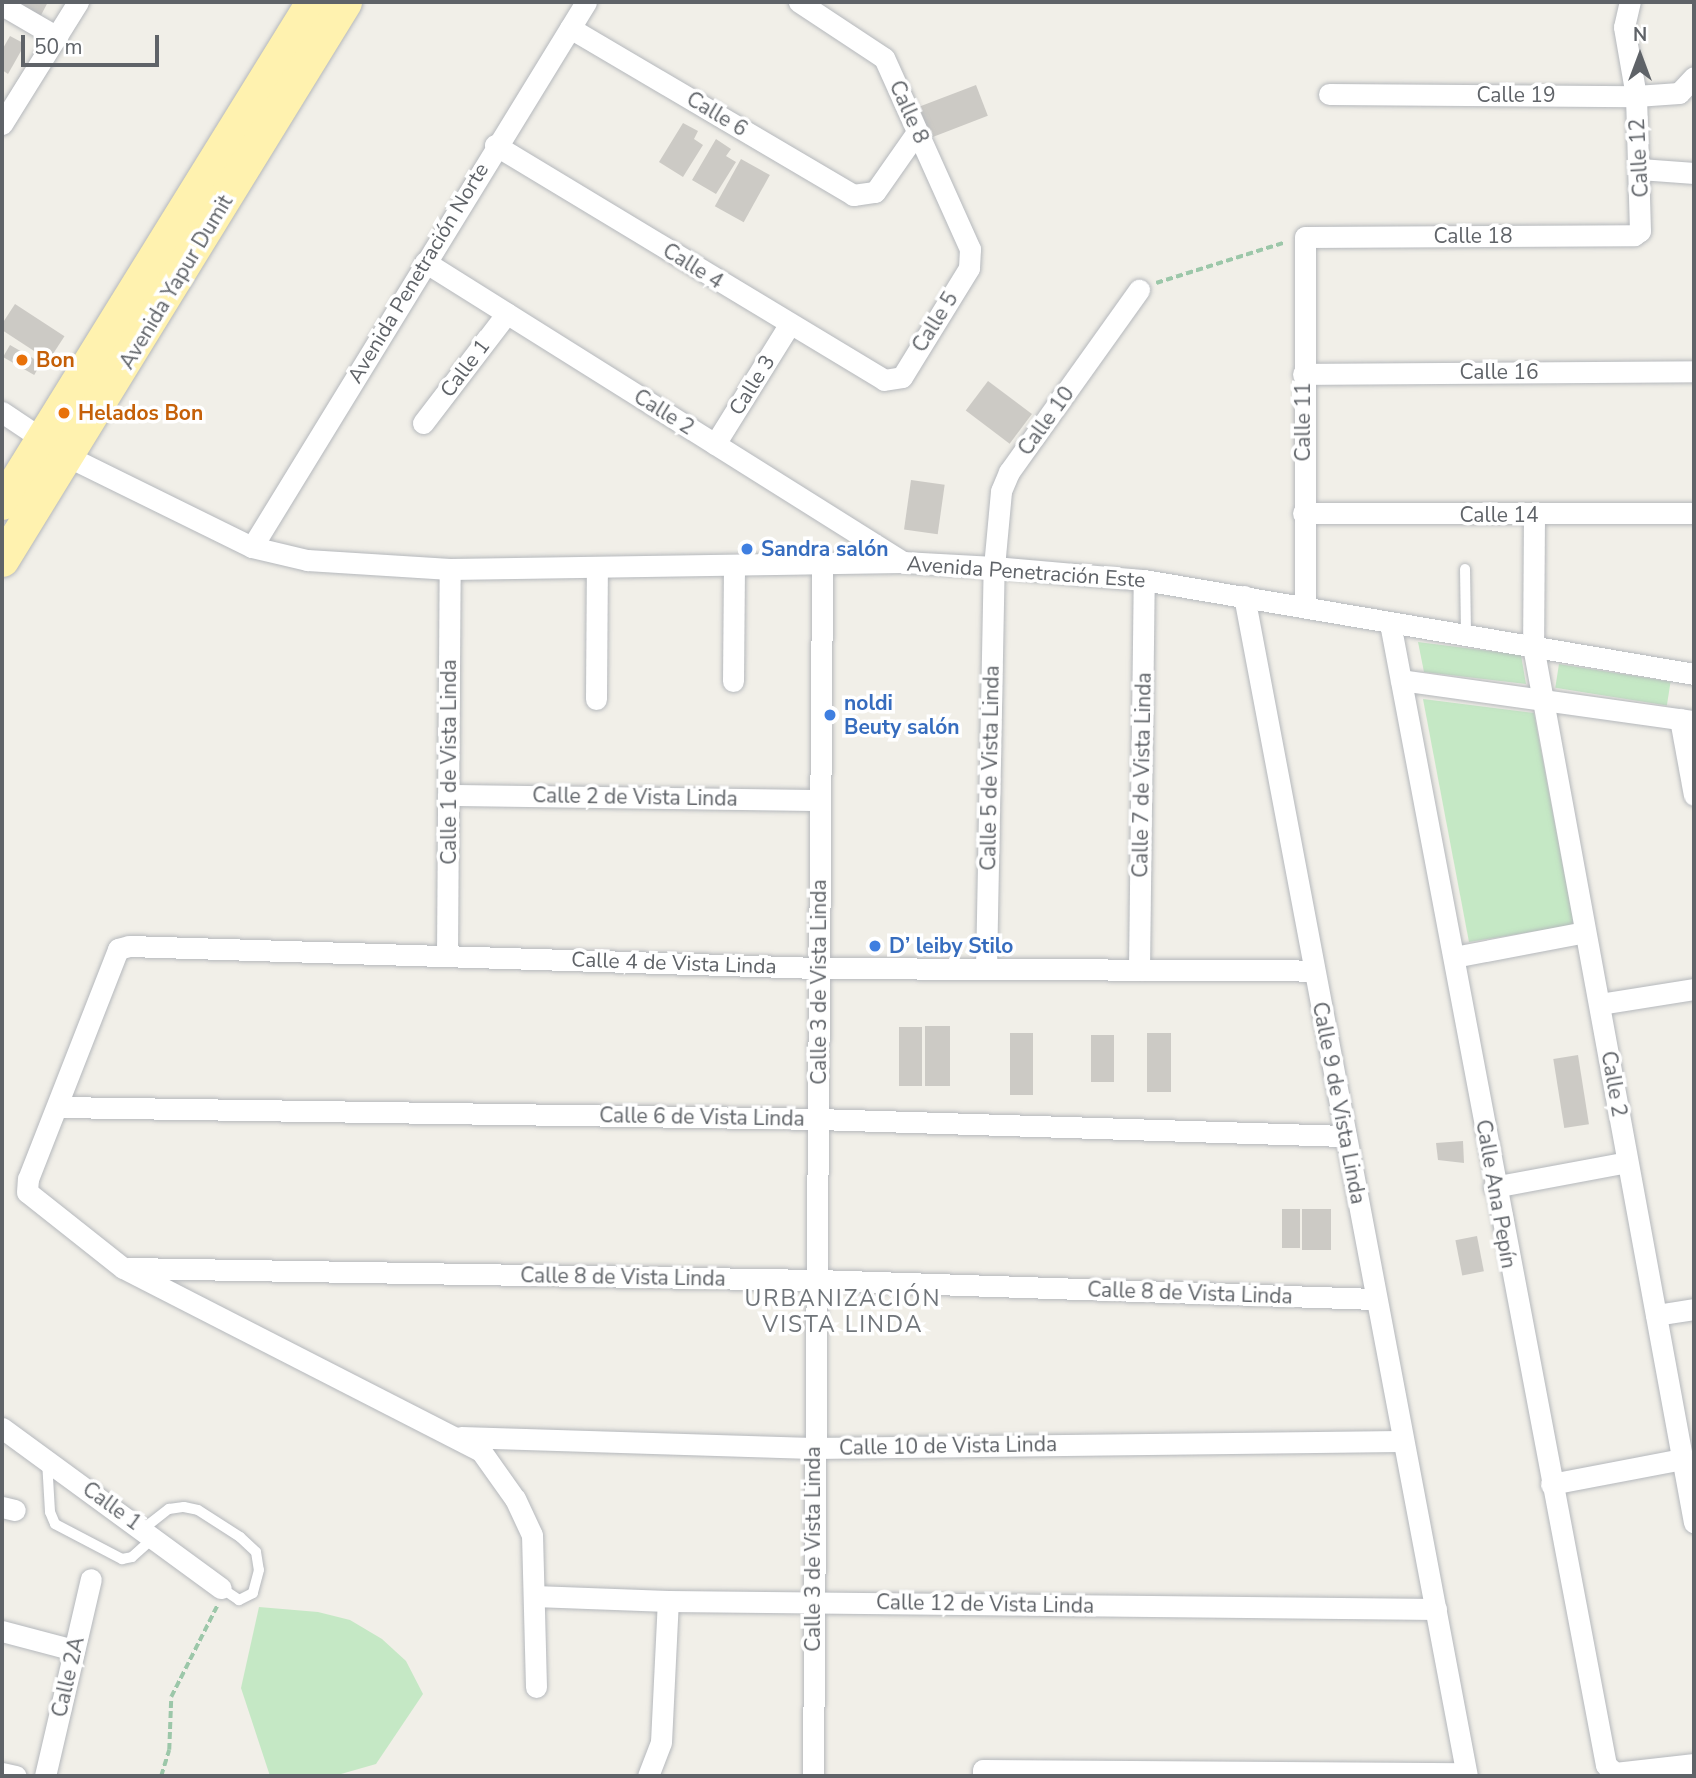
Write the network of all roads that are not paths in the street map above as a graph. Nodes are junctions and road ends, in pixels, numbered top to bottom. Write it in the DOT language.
graph roads {
  1 [pos="78,2"];
  2 [pos="312,2"];
  3 [pos="345,2"];
  4 [pos="586,2"];
  5 [pos="799,2"];
  6 [pos="1630,2"];
  7 [pos="2,5"];
  8 [pos="570,28"];
  9 [pos="57,37"];
  10 [pos="1694,77"];
  11 [pos="1329,94"];
  12 [pos="1636,96"];
  13 [pos="2,124"];
  14 [pos="917,132"];
  15 [pos="495,145"];
  16 [pos="1640,169"];
  17 [pos="1694,173"];
  18 [pos="1640,231"];
  19 [pos="1305,237"];
  20 [pos="971,260"];
  21 [pos="425,262"];
  22 [pos="1139,290"];
  23 [pos="507,313"];
  24 [pos="789,326"];
  25 [pos="1694,371"];
  26 [pos="1303,373"];
  27 [pos="894,380"];
  28 [pos="2,412"];
  29 [pos="423,424"];
  30 [pos="715,444"];
  31 [pos="55,448"];
  32 [pos="2,503"];
  33 [pos="1303,513"];
  34 [pos="1694,513"];
  35 [pos="1534,515"];
  36 [pos="252,547"];
  37 [pos="2,560"];
  38 [pos="903,562"];
  39 [pos="822,565"];
  40 [pos="734,566"];
  41 [pos="994,566"];
  42 [pos="597,567"];
  43 [pos="450,569"];
  44 [pos="1465,569"];
  45 [pos="1144,580"];
  46 [pos="1244,596"];
  47 [pos="1305,607"];
  48 [pos="1390,623"];
  49 [pos="1466,635"];
  50 [pos="1533,646"];
  51 [pos="1694,674"];
  52 [pos="1401,680"];
  53 [pos="733,681"];
  54 [pos="596,699"];
  55 [pos="1542,700"];
  56 [pos="1687,720"];
  57 [pos="449,795"];
  58 [pos="1694,795"];
  59 [pos="820,800"];
  60 [pos="1585,932"];
  61 [pos="447,955"];
  62 [pos="1454,957"];
  63 [pos="819,968"];
  64 [pos="986,968"];
  65 [pos="1139,970"];
  66 [pos="1314,971"];
  67 [pos="1694,989"];
  68 [pos="1600,1004"];
  69 [pos="58,1107"];
  70 [pos="818,1119"];
  71 [pos="1345,1136"];
  72 [pos="1627,1162"];
  73 [pos="1494,1187"];
  74 [pos="123,1268"];
  75 [pos="817,1280"];
  76 [pos="1375,1299"];
  77 [pos="1694,1309"];
  78 [pos="1657,1315"];
  79 [pos="2,1427"];
  80 [pos="454,1437"];
  81 [pos="1400,1441"];
  82 [pos="812,1448"];
  83 [pos="47,1459"];
  84 [pos="1682,1459"];
  85 [pos="1551,1484"];
  86 [pos="1694,1522"];
  87 [pos="149,1533"];
  88 [pos="91,1579"];
  89 [pos="221,1588"];
  90 [pos="534,1596"];
  91 [pos="668,1601"];
  92 [pos="814,1602"];
  93 [pos="1436,1609"];
  94 [pos="2,1631"];
  95 [pos="74,1650"];
  96 [pos="536,1687"];
  97 [pos="1694,1764"];
  98 [pos="2,1773"];
  99 [pos="983,1773"];
  100 [pos="1466,1774"];
  101 [pos="16,1776"];
  102 [pos="46,1776"];
  103 [pos="648,1776"];
  104 [pos="813,1776"];
  1 -- 9 [label="street"];
  2 -- 31 [label="main road, Avenida Yapur Dumit"];
  3 -- 31 [label="main road, Avenida Yapur Dumit"];
  4 -- 8 [label="street, Avenida Penetración Norte"];
  5 -- 14 [label="street, Calle 8"];
  6 -- 12 [label="street, Calle 12"];
  7 -- 9 [label="street"];
  8 -- 14 [label="street, Calle 6"];
  8 -- 15 [label="street, Avenida Penetración Norte"];
  9 -- 13 [label="street"];
  10 -- 12 [label="street, Calle 19"];
  11 -- 12 [label="street, Calle 19"];
  12 -- 16 [label="street, Calle 12"];
  14 -- 20 [label="street, Calle 8"];
  15 -- 21 [label="street, Avenida Penetración Norte"];
  15 -- 24 [label="street, Calle 4"];
  16 -- 17 [label="street"];
  16 -- 18 [label="street, Calle 12"];
  18 -- 19 [label="street, Calle 18"];
  19 -- 26 [label="street, Calle 11"];
  20 -- 27 [label="street, Calle 5"];
  21 -- 23 [label="street, Calle 2"];
  21 -- 36 [label="street, Avenida Penetración Norte"];
  22 -- 41 [label="street, Calle 10"];
  23 -- 29 [label="street, Calle 1"];
  23 -- 30 [label="street, Calle 2"];
  24 -- 27 [label="street, Calle 4"];
  24 -- 30 [label="street, Calle 3"];
  25 -- 26 [label="street, Calle 16"];
  26 -- 33 [label="street, Calle 11"];
  28 -- 31 [label="street, Avenida Penetración Este"];
  30 -- 38 [label="street, Calle 2"];
  31 -- 32 [label="main road, Avenida Yapur Dumit"];
  31 -- 36 [label="street, Avenida Penetración Este"];
  31 -- 37 [label="main road, Avenida Yapur Dumit"];
  33 -- 35 [label="street, Calle 14"];
  33 -- 47 [label="street, Calle 11"];
  34 -- 35 [label="street, Calle 14"];
  35 -- 50 [label="street, Calle 2"];
  36 -- 43 [label="street, Avenida Penetración Este"];
  38 -- 39 [label="street, Avenida Penetración Este"];
  38 -- 41 [label="street, Avenida Penetración Este"];
  39 -- 40 [label="street, Avenida Penetración Este"];
  39 -- 59 [label="street, Calle 3 de Vista Linda"];
  40 -- 42 [label="street, Avenida Penetración Este"];
  40 -- 53 [label="street"];
  41 -- 45 [label="street, Avenida Penetración Este"];
  41 -- 64 [label="street, Calle 5 de Vista Linda"];
  42 -- 43 [label="street, Avenida Penetración Este"];
  42 -- 54 [label="street"];
  43 -- 57 [label="street, Calle 1 de Vista Linda"];
  44 -- 49 [label="lane"];
  45 -- 46 [label="street, Avenida Penetración Este"];
  45 -- 65 [label="street, Calle 7 de Vista Linda"];
  46 -- 47 [label="street, Avenida Penetración Este"];
  46 -- 66 [label="street, Calle 9 de Vista Linda"];
  47 -- 48 [label="street, Avenida Penetración Este"];
  48 -- 49 [label="street, Avenida Penetración Este"];
  48 -- 52 [label="street, Calle Ana Pepín"];
  49 -- 50 [label="street, Avenida Penetración Este"];
  50 -- 51 [label="street, Avenida Penetración Este"];
  50 -- 55 [label="street, Calle 2"];
  52 -- 55 [label="street"];
  52 -- 62 [label="street, Calle Ana Pepín"];
  55 -- 56 [label="street"];
  55 -- 60 [label="street, Calle 2"];
  56 -- 58 [label="street"];
  57 -- 59 [label="street, Calle 2 de Vista Linda"];
  57 -- 61 [label="street, Calle 1 de Vista Linda"];
  59 -- 63 [label="street, Calle 3 de Vista Linda"];
  60 -- 62 [label="street"];
  60 -- 68 [label="street, Calle 2"];
  61 -- 63 [label="street, Calle 4 de Vista Linda"];
  61 -- 69 [label="street, Calle 4 de Vista Linda"];
  62 -- 73 [label="street, Calle Ana Pepín"];
  63 -- 64 [label="street, Calle 4 de Vista Linda"];
  63 -- 70 [label="street, Calle 3 de Vista Linda"];
  64 -- 65 [label="street, Calle 4 de Vista Linda"];
  65 -- 66 [label="street, Calle 4 de Vista Linda"];
  66 -- 71 [label="street, Calle 9 de Vista Linda"];
  67 -- 68 [label="street"];
  68 -- 72 [label="street, Calle 2"];
  69 -- 70 [label="street, Calle 6 de Vista Linda"];
  69 -- 74 [label="street"];
  70 -- 71 [label="street, Calle 6 de Vista Linda"];
  70 -- 75 [label="street, Calle 3 de Vista Linda"];
  71 -- 76 [label="street, Calle 9 de Vista Linda"];
  72 -- 73 [label="street"];
  72 -- 78 [label="street, Calle 2"];
  73 -- 85 [label="street, Calle Ana Pepín"];
  74 -- 75 [label="street, Calle 8 de Vista Linda"];
  74 -- 80 [label="street"];
  75 -- 76 [label="street, Calle 8 de Vista Linda"];
  75 -- 82 [label="street, Calle 3 de Vista Linda"];
  76 -- 81 [label="street, Calle 9 de Vista Linda"];
  77 -- 78 [label="street"];
  78 -- 84 [label="street, Calle 2"];
  79 -- 83 [label="street, Calle 1"];
  80 -- 82 [label="street, Calle 10 de Vista Linda"];
  80 -- 90 [label="street"];
  81 -- 82 [label="street, Calle 10 de Vista Linda"];
  81 -- 93 [label="street, Calle 9 de Vista Linda"];
  82 -- 92 [label="street, Calle 3 de Vista Linda"];
  83 -- 87 [label="street, Calle 1"];
  83 -- 87 [label="lane"];
  84 -- 85 [label="street"];
  84 -- 86 [label="street, Calle 2"];
  85 -- 97 [label="street, Calle Ana Pepín"];
  87 -- 89 [label="street, Calle 1"];
  87 -- 89 [label="lane"];
  88 -- 95 [label="street, Calle 2A"];
  90 -- 91 [label="street, Calle 12 de Vista Linda"];
  90 -- 96 [label="street"];
  91 -- 92 [label="street, Calle 12 de Vista Linda"];
  91 -- 103 [label="street"];
  92 -- 93 [label="street, Calle 12 de Vista Linda"];
  92 -- 104 [label="street, Calle 3 de Vista Linda"];
  93 -- 100 [label="street, Calle 9 de Vista Linda"];
  94 -- 95 [label="street"];
  95 -- 102 [label="street, Calle 2A"];
  98 -- 101 [label="street"];
  99 -- 100 [label="street"];
}
